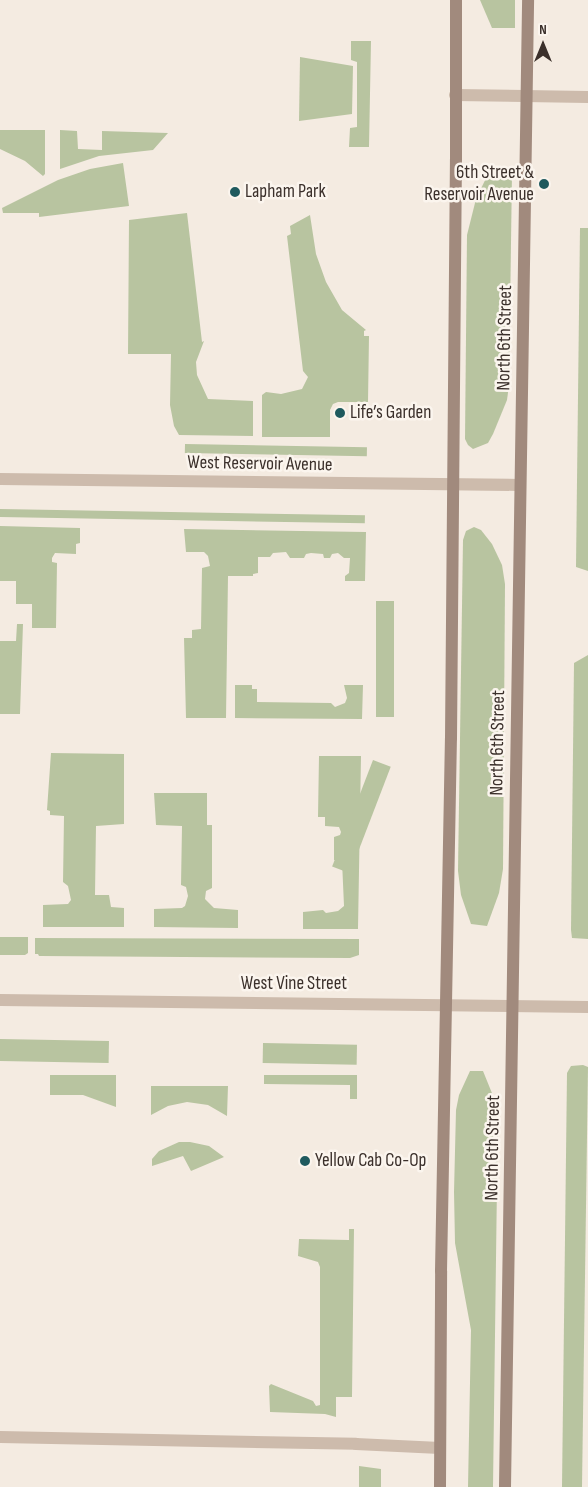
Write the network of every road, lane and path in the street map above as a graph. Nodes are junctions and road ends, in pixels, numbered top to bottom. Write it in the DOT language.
graph roads {
  1 [pos="456,0"];
  2 [pos="528,0"];
  3 [pos="455,95"];
  4 [pos="528,96"];
  5 [pos="588,97"];
  6 [pos="0,479"];
  7 [pos="452,485"];
  8 [pos="520,485"];
  9 [pos="0,1000"];
  10 [pos="445,1004"];
  11 [pos="514,1006"];
  12 [pos="588,1007"];
  13 [pos="0,1437"];
  14 [pos="440,1448"];
  15 [pos="440,1487"];
  16 [pos="505,1487"];
  1 -- 3 [label="main road"];
  2 -- 4 [label="main road, North 6th Street"];
  3 -- 4 [label="street"];
  3 -- 7 [label="main road"];
  4 -- 5 [label="street"];
  4 -- 8 [label="main road, North 6th Street"];
  6 -- 7 [label="street, West Reservoir Avenue"];
  7 -- 8 [label="street, West Reservoir Avenue"];
  7 -- 10 [label="main road"];
  8 -- 11 [label="main road, North 6th Street"];
  9 -- 10 [label="street, West Vine Street"];
  10 -- 11 [label="street, West Vine Street"];
  10 -- 14 [label="main road"];
  11 -- 12 [label="street, West Vine Street"];
  11 -- 16 [label="main road, North 6th Street"];
  13 -- 14 [label="street"];
  14 -- 15 [label="main road"];
}
